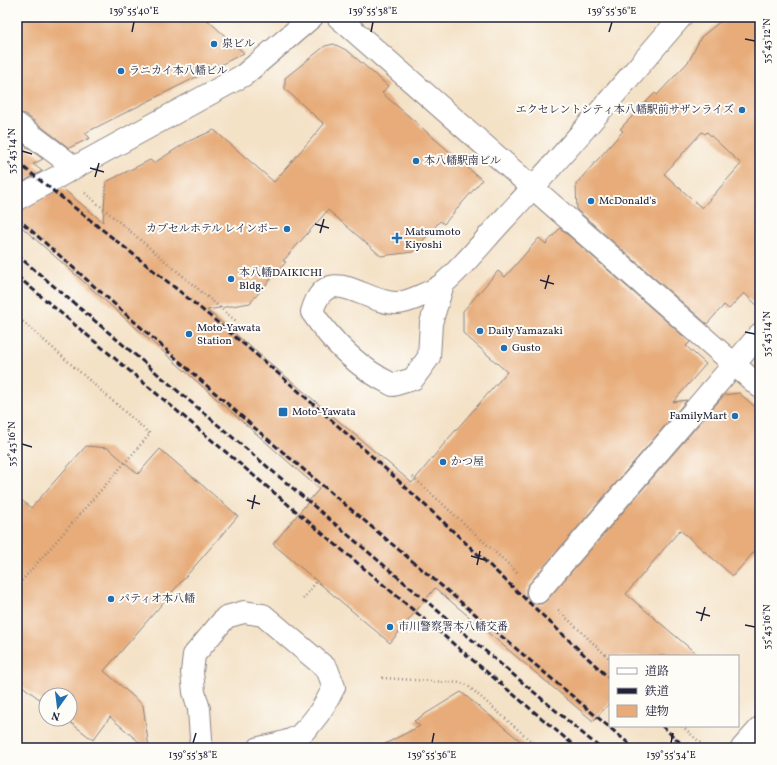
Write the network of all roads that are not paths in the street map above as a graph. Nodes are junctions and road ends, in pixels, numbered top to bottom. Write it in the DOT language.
graph roads {
  1 [pos="312,17"];
  2 [pos="338,17"];
  3 [pos="681,17"];
  4 [pos="17,124"];
  5 [pos="68,170"];
  6 [pos="533,188"];
  7 [pos="17,199"];
  8 [pos="443,284"];
  9 [pos="760,334"];
  10 [pos="734,364"];
  11 [pos="760,387"];
  12 [pos="538,592"];
  13 [pos="760,728"];
  14 [pos="200,748"];
  15 [pos="258,748"];
  16 [pos="742,748"];
  1 -- 5 [label="street"];
  2 -- 6 [label="street"];
  3 -- 6 [label="street"];
  4 -- 5 [label="street"];
  5 -- 7 [label="street"];
  6 -- 8 [label="street"];
  6 -- 10 [label="street"];
  8 -- 8 [label="street"];
  9 -- 10 [label="street"];
  10 -- 11 [label="street"];
  10 -- 12 [label="street"];
  13 -- 16 [label="street"];
  14 -- 15 [label="street"];
}
